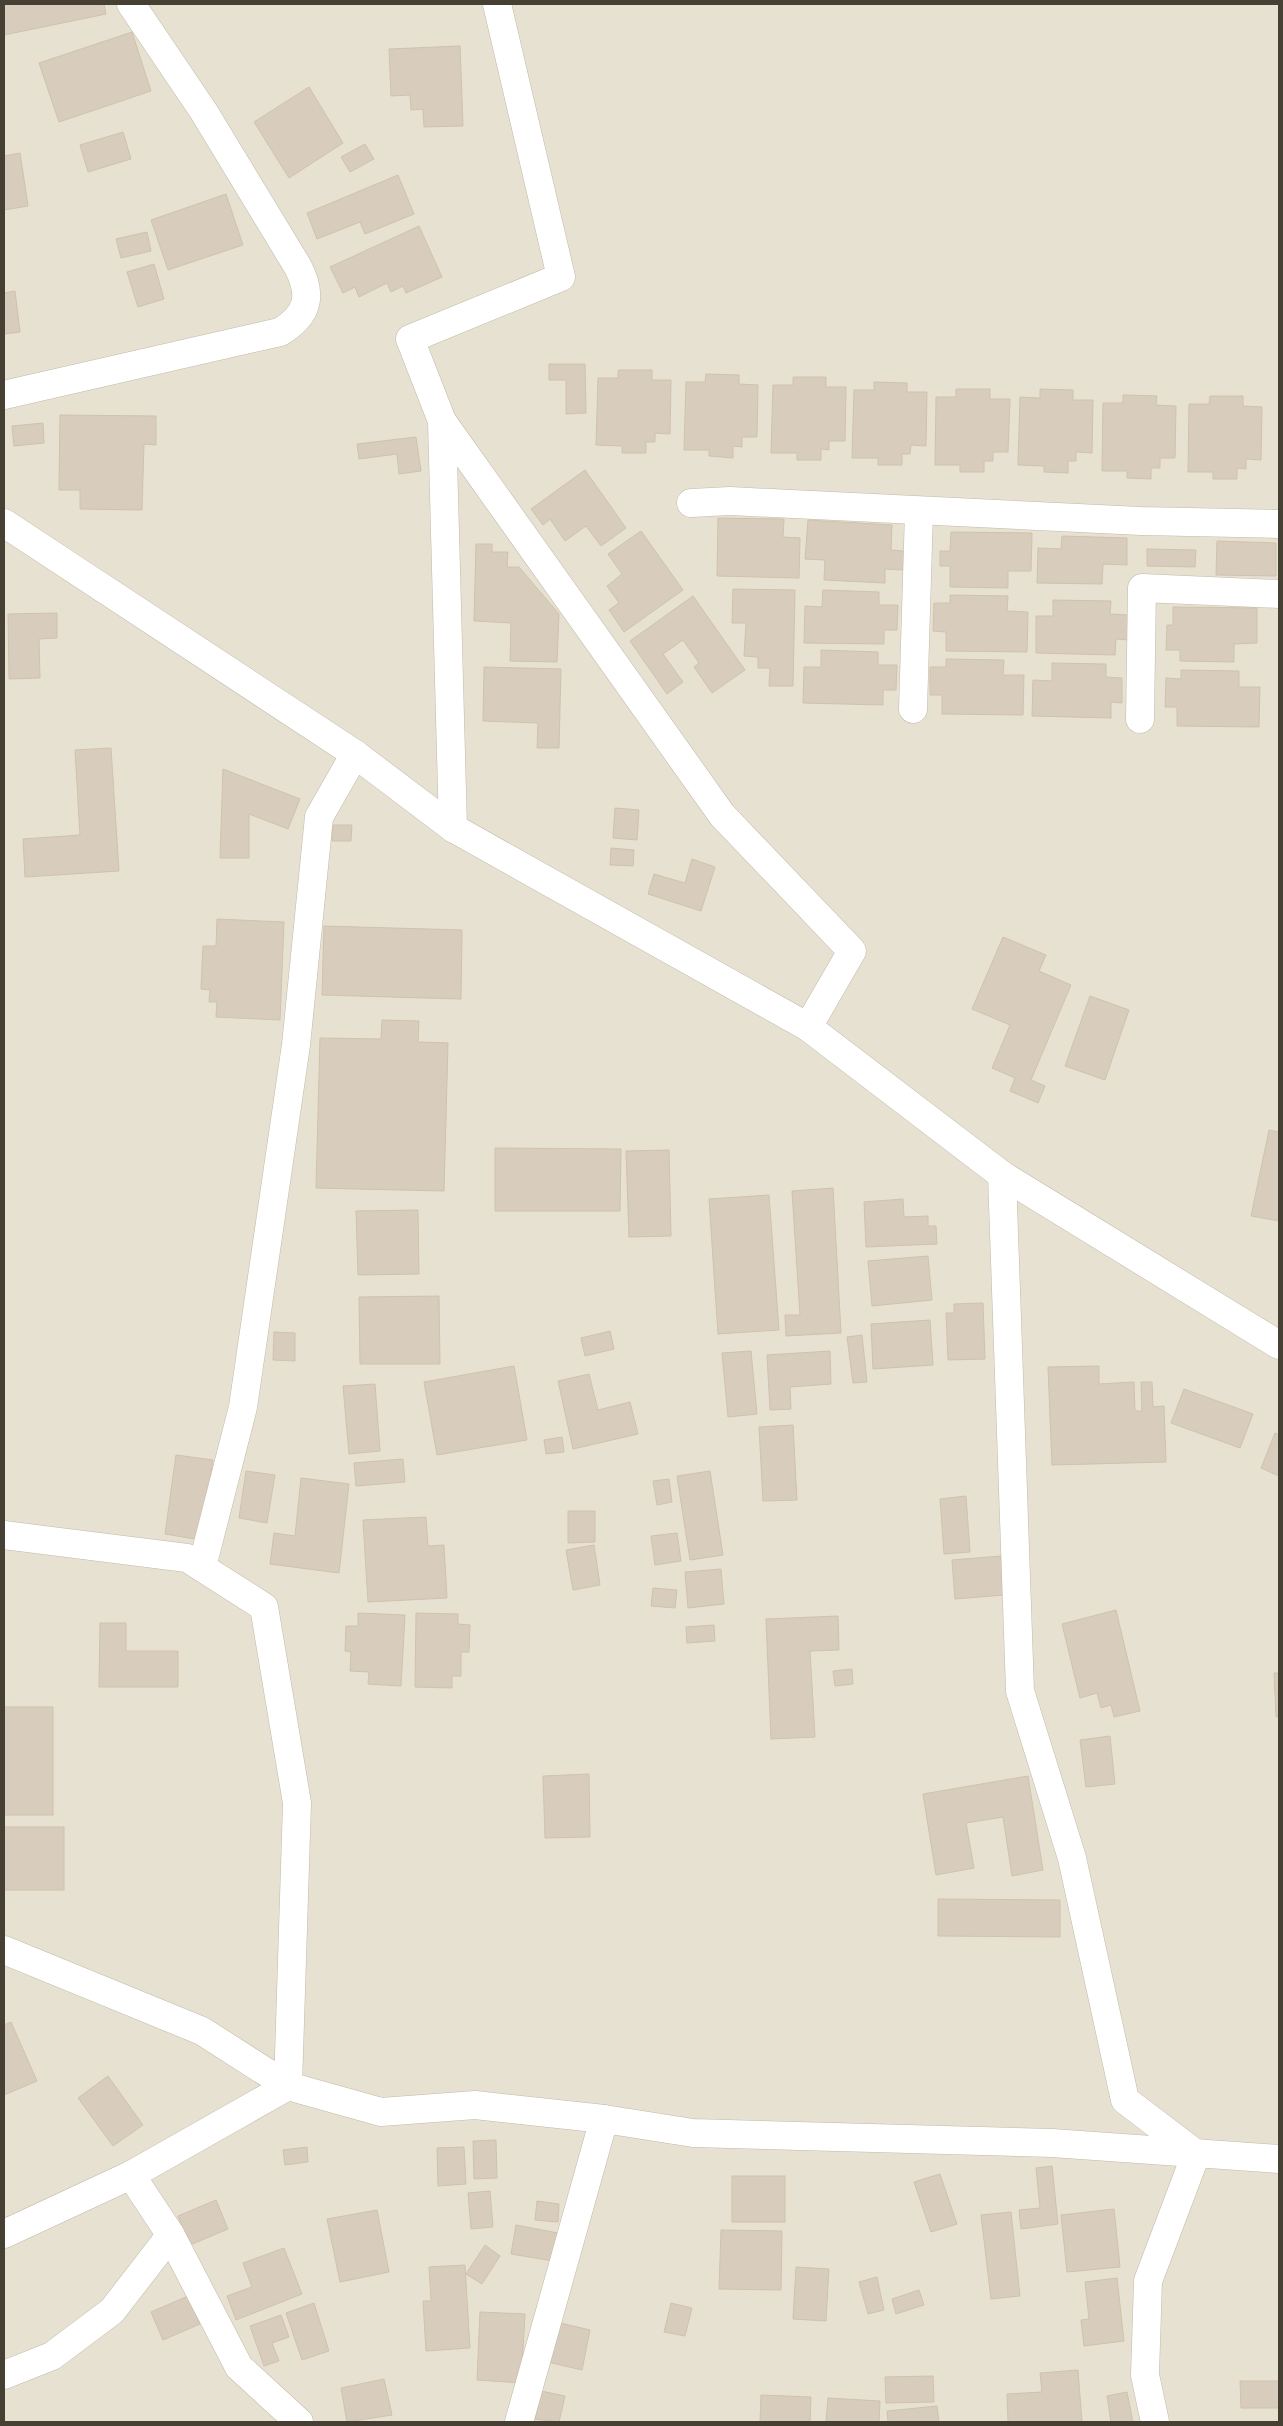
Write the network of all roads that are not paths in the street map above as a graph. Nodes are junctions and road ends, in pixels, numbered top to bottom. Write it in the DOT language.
graph roads {
  1 [pos="131,4"];
  2 [pos="498,4"];
  3 [pos="4,396"];
  4 [pos="442,421"];
  5 [pos="691,503"];
  6 [pos="919,512"];
  7 [pos="4,523"];
  8 [pos="1279,524"];
  9 [pos="1279,594"];
  10 [pos="913,709"];
  11 [pos="1140,720"];
  12 [pos="355,754"];
  13 [pos="453,828"];
  14 [pos="808,1027"];
  15 [pos="1002,1175"];
  16 [pos="1279,1345"];
  17 [pos="4,1535"];
  18 [pos="202,1567"];
  19 [pos="4,1950"];
  20 [pos="288,2086"];
  21 [pos="604,2120"];
  22 [pos="1196,2154"];
  23 [pos="1279,2158"];
  24 [pos="131,2175"];
  25 [pos="4,2234"];
  26 [pos="170,2234"];
  27 [pos="4,2375"];
  28 [pos="299,2422"];
  29 [pos="519,2422"];
  30 [pos="1155,2422"];
  1 -- 3 [label="street"];
  2 -- 4 [label="street"];
  4 -- 13 [label="street"];
  4 -- 14 [label="street"];
  5 -- 6 [label="street"];
  6 -- 8 [label="street"];
  6 -- 10 [label="street"];
  7 -- 12 [label="street"];
  9 -- 11 [label="street"];
  12 -- 13 [label="street"];
  12 -- 18 [label="street"];
  13 -- 14 [label="street"];
  14 -- 15 [label="street"];
  15 -- 16 [label="street"];
  15 -- 22 [label="street"];
  17 -- 18 [label="street"];
  18 -- 20 [label="street"];
  19 -- 20 [label="street"];
  20 -- 21 [label="street"];
  20 -- 24 [label="street"];
  21 -- 22 [label="street"];
  21 -- 29 [label="street"];
  22 -- 23 [label="street"];
  22 -- 30 [label="street"];
  24 -- 25 [label="street"];
  24 -- 26 [label="street"];
  26 -- 27 [label="street"];
  26 -- 28 [label="street"];
}
